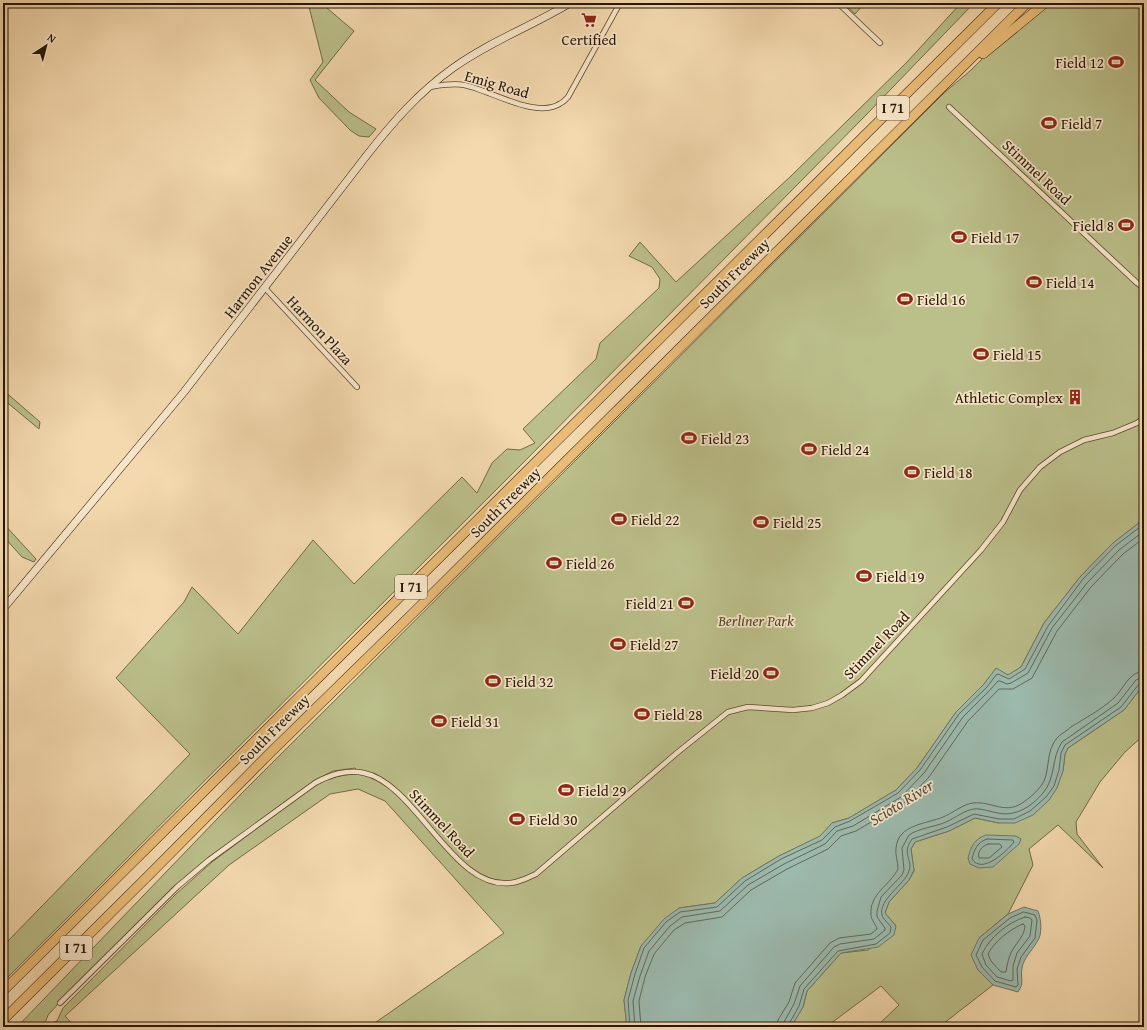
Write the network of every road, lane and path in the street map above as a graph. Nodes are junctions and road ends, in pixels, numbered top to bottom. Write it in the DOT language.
graph roads {
  1 [pos="570,3"];
  2 [pos="620,3"];
  3 [pos="838,3"];
  4 [pos="988,3"];
  5 [pos="998,3"];
  6 [pos="1027,3"];
  7 [pos="1045,3"];
  8 [pos="967,32"];
  9 [pos="880,43"];
  10 [pos="943,86"];
  11 [pos="429,87"];
  12 [pos="949,107"];
  13 [pos="265,288"];
  14 [pos="1144,288"];
  15 [pos="357,387"];
  16 [pos="1144,418"];
  17 [pos="3,609"];
  18 [pos="3,991"];
  19 [pos="60,1003"];
  20 [pos="3,1020"];
  1 -- 11 [label="main road, Harmon Avenue"];
  2 -- 11 [label="street, Emig Road"];
  3 -- 9 [label="street"];
  4 -- 8 [label="highway"];
  5 -- 8 [label="highway, South Freeway / I 71"];
  6 -- 10 [label="highway, South Freeway / I 71"];
  7 -- 10 [label="highway"];
  8 -- 18 [label="highway, South Freeway / I 71"];
  10 -- 20 [label="highway, South Freeway / I 71"];
  11 -- 13 [label="main road, Harmon Avenue"];
  12 -- 14 [label="street, Stimmel Road"];
  13 -- 15 [label="street, Harmon Plaza"];
  13 -- 17 [label="main road, Harmon Avenue"];
  16 -- 19 [label="street, Stimmel Road"];
}
